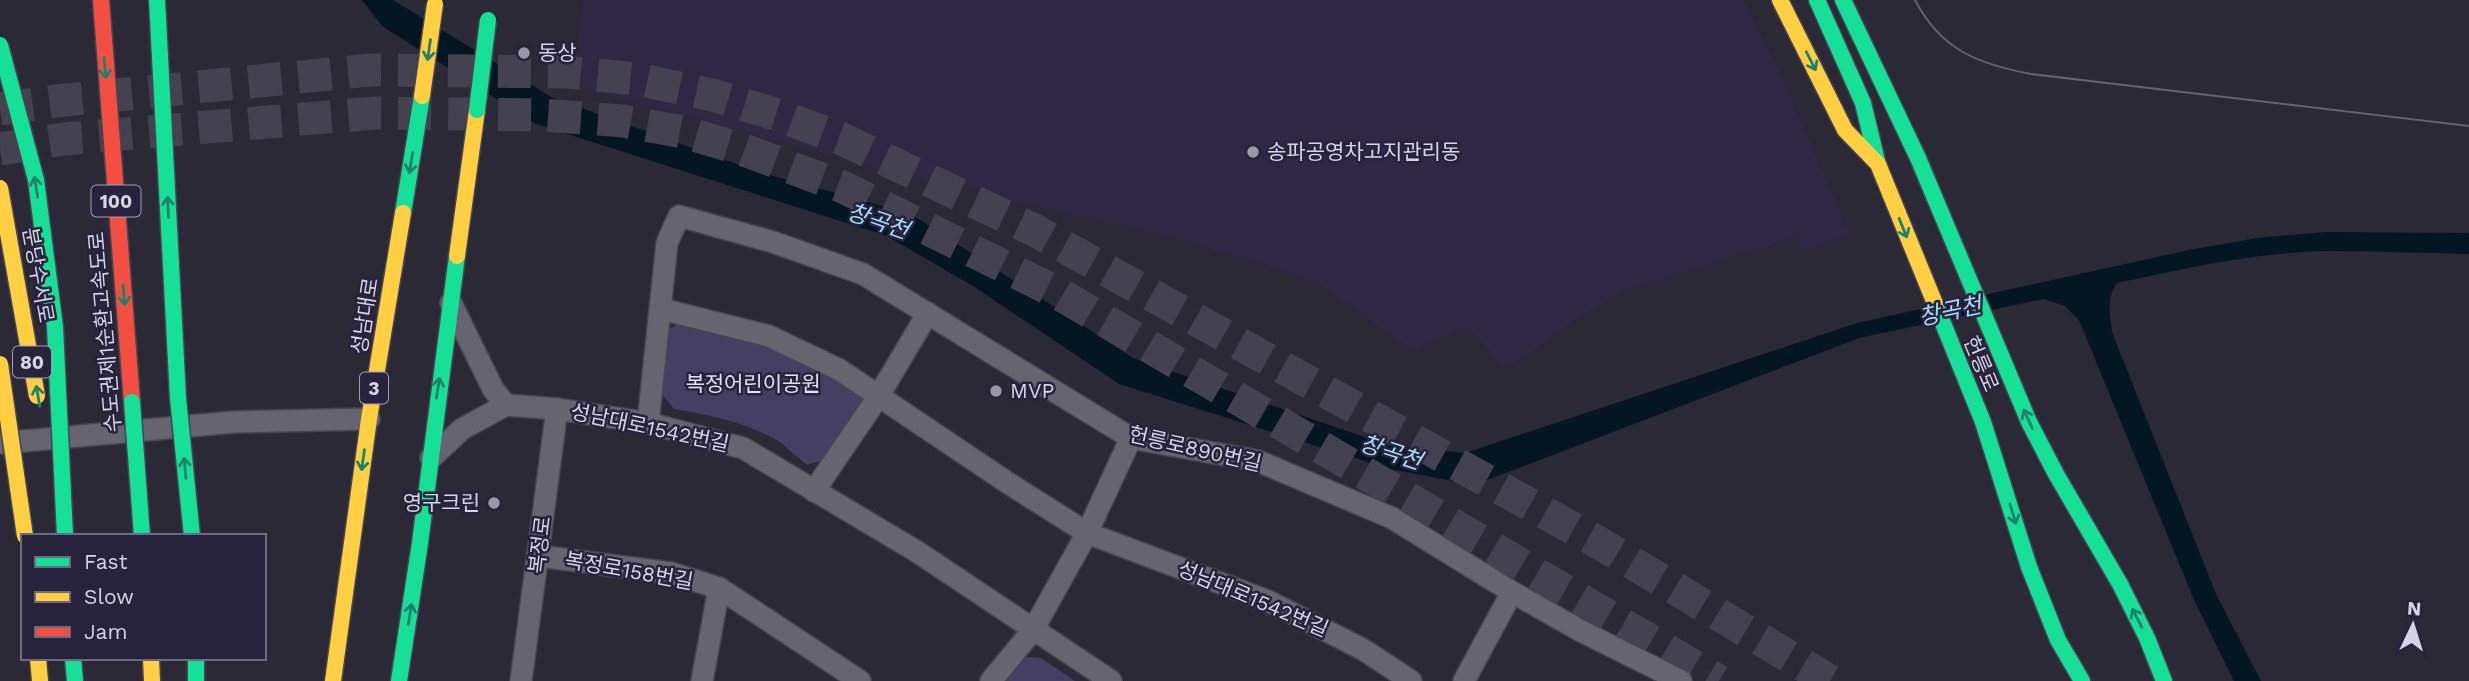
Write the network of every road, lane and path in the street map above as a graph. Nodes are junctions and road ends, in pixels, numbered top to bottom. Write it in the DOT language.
graph roads {
  1 [pos="101,0"];
  2 [pos="157,0"];
  3 [pos="491,0"];
  4 [pos="1780,0"];
  5 [pos="1817,0"];
  6 [pos="1843,0"];
  7 [pos="435,2"];
  8 [pos="0,45"];
  9 [pos="1895,69"];
  10 [pos="1919,158"];
  11 [pos="1878,164"];
  12 [pos="0,188"];
  13 [pos="451,303"];
  14 [pos="661,309"];
  15 [pos="928,313"];
  16 [pos="0,364"];
  17 [pos="878,397"];
  18 [pos="506,405"];
  19 [pos="557,409"];
  20 [pos="369,419"];
  21 [pos="648,424"];
  22 [pos="1131,438"];
  23 [pos="0,443"];
  24 [pos="430,458"];
  25 [pos="0,465"];
  26 [pos="814,491"];
  27 [pos="1087,533"];
  28 [pos="24,534"];
  29 [pos="63,534"];
  30 [pos="63,534"];
  31 [pos="142,534"];
  32 [pos="192,534"];
  33 [pos="21,540"];
  34 [pos="538,556"];
  35 [pos="719,588"];
  36 [pos="1512,592"];
  37 [pos="1033,630"];
  38 [pos="38,660"];
  39 [pos="73,660"];
  40 [pos="151,660"];
  41 [pos="196,660"];
  42 [pos="40,681"];
  43 [pos="75,681"];
  44 [pos="152,681"];
  45 [pos="196,681"];
  46 [pos="333,681"];
  47 [pos="399,681"];
  48 [pos="521,681"];
  49 [pos="702,681"];
  50 [pos="859,681"];
  51 [pos="991,681"];
  52 [pos="1111,681"];
  53 [pos="1411,681"];
  54 [pos="1464,681"];
  55 [pos="1681,681"];
  56 [pos="2082,681"];
  57 [pos="2164,681"];
  1 -- 31 [label="main road, 수도권제1순환고속도로 / 100, one-way, bridge"];
  32 -- 2 [label="main road, 100, one-way, bridge"];
  3 -- 13 [label="main road, bridge"];
  4 -- 11 [label="main road, 헌릉로, one-way"];
  5 -- 11 [label="main road"];
  6 -- 10 [label="main road"];
  7 -- 20 [label="main road, 성남대로 / 3, one-way, bridge"];
  29 -- 8 [label="main road, one-way, bridge"];
  9 -- 10 [label="main road"];
  57 -- 10 [label="main road, 헌릉로, one-way"];
  11 -- 56 [label="main road, 헌릉로, one-way"];
  30 -- 12 [label="main road, 분당수서로 / 80, one-way, bridge"];
  13 -- 18 [label="street"];
  24 -- 13 [label="main road, one-way"];
  14 -- 15 [label="street, 헌릉로890번길"];
  14 -- 17 [label="street"];
  14 -- 21 [label="street, 헌릉로890번길"];
  15 -- 17 [label="street"];
  15 -- 22 [label="street, 헌릉로890번길"];
  16 -- 28 [label="main road, 80, bridge"];
  17 -- 26 [label="street"];
  17 -- 27 [label="street"];
  18 -- 19 [label="street, 성남대로1542번길"];
  18 -- 24 [label="street"];
  19 -- 21 [label="street, 성남대로1542번길"];
  19 -- 34 [label="street, 복정로"];
  20 -- 23 [label="street"];
  20 -- 46 [label="main road, 성남대로 / 3, one-way"];
  21 -- 26 [label="street, 성남대로1542번길"];
  22 -- 27 [label="street"];
  22 -- 36 [label="street, 헌릉로890번길"];
  47 -- 24 [label="main road, one-way"];
  25 -- 33 [label="main road"];
  26 -- 37 [label="street, 성남대로1542번길"];
  27 -- 37 [label="street"];
  27 -- 53 [label="street, 성남대로1542번길"];
  34 -- 35 [label="street, 복정로158번길"];
  34 -- 48 [label="street, 복정로"];
  35 -- 49 [label="street, 복정로158번길"];
  35 -- 50 [label="street, 복정로158번길"];
  36 -- 54 [label="street"];
  36 -- 55 [label="street, 헌릉로890번길"];
  37 -- 51 [label="street"];
  37 -- 52 [label="street, 성남대로1542번길"];
  38 -- 42 [label="main road"];
  39 -- 43 [label="main road"];
  40 -- 44 [label="main road"];
  41 -- 45 [label="main road"];
}
